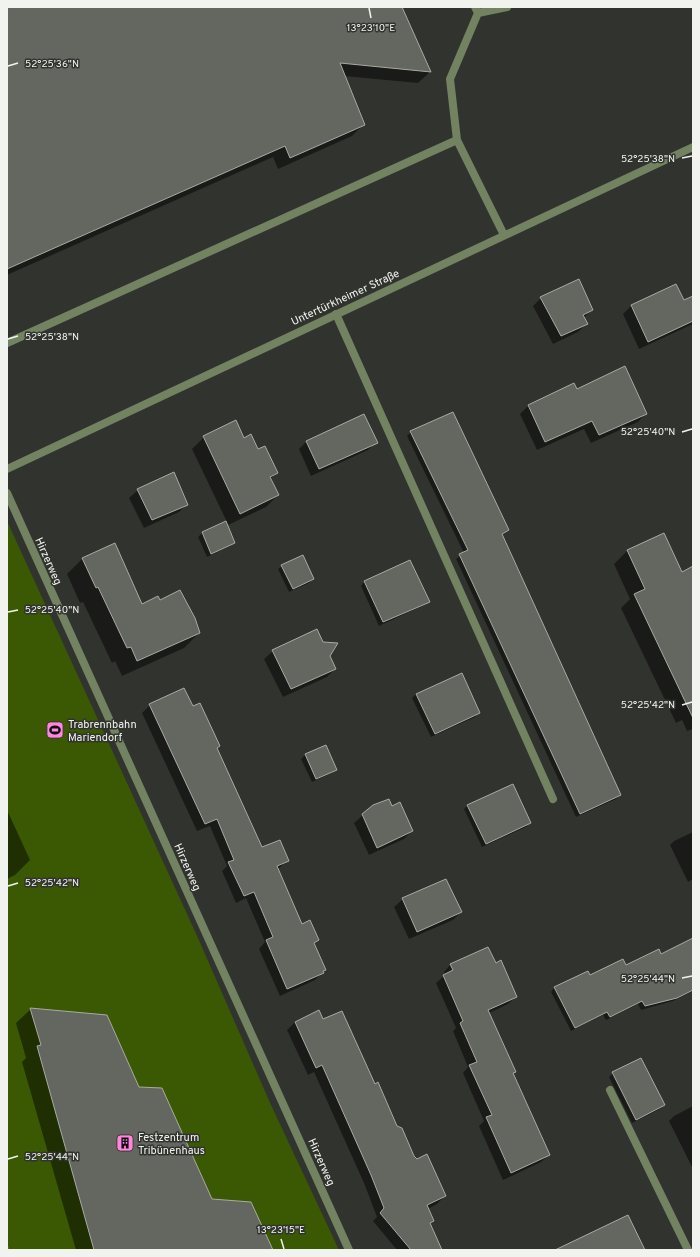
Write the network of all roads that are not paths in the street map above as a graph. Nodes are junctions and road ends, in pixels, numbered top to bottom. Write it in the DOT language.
graph roads {
  1 [pos="507,7"];
  2 [pos="477,10"];
  3 [pos="457,140"];
  4 [pos="693,147"];
  5 [pos="504,235"];
  6 [pos="336,314"];
  7 [pos="7,343"];
  8 [pos="7,469"];
  9 [pos="7,493"];
  10 [pos="552,799"];
  11 [pos="610,1090"];
  12 [pos="349,1250"];
  13 [pos="688,1250"];
  1 -- 2 [label="street"];
  2 -- 3 [label="street"];
  3 -- 5 [label="street"];
  3 -- 7 [label="street"];
  4 -- 5 [label="street, Untertürkheimer Straße"];
  5 -- 6 [label="street, Untertürkheimer Straße"];
  6 -- 8 [label="street, Untertürkheimer Straße"];
  6 -- 10 [label="street"];
  9 -- 12 [label="street, Hirzerweg"];
  11 -- 13 [label="street"];
}
